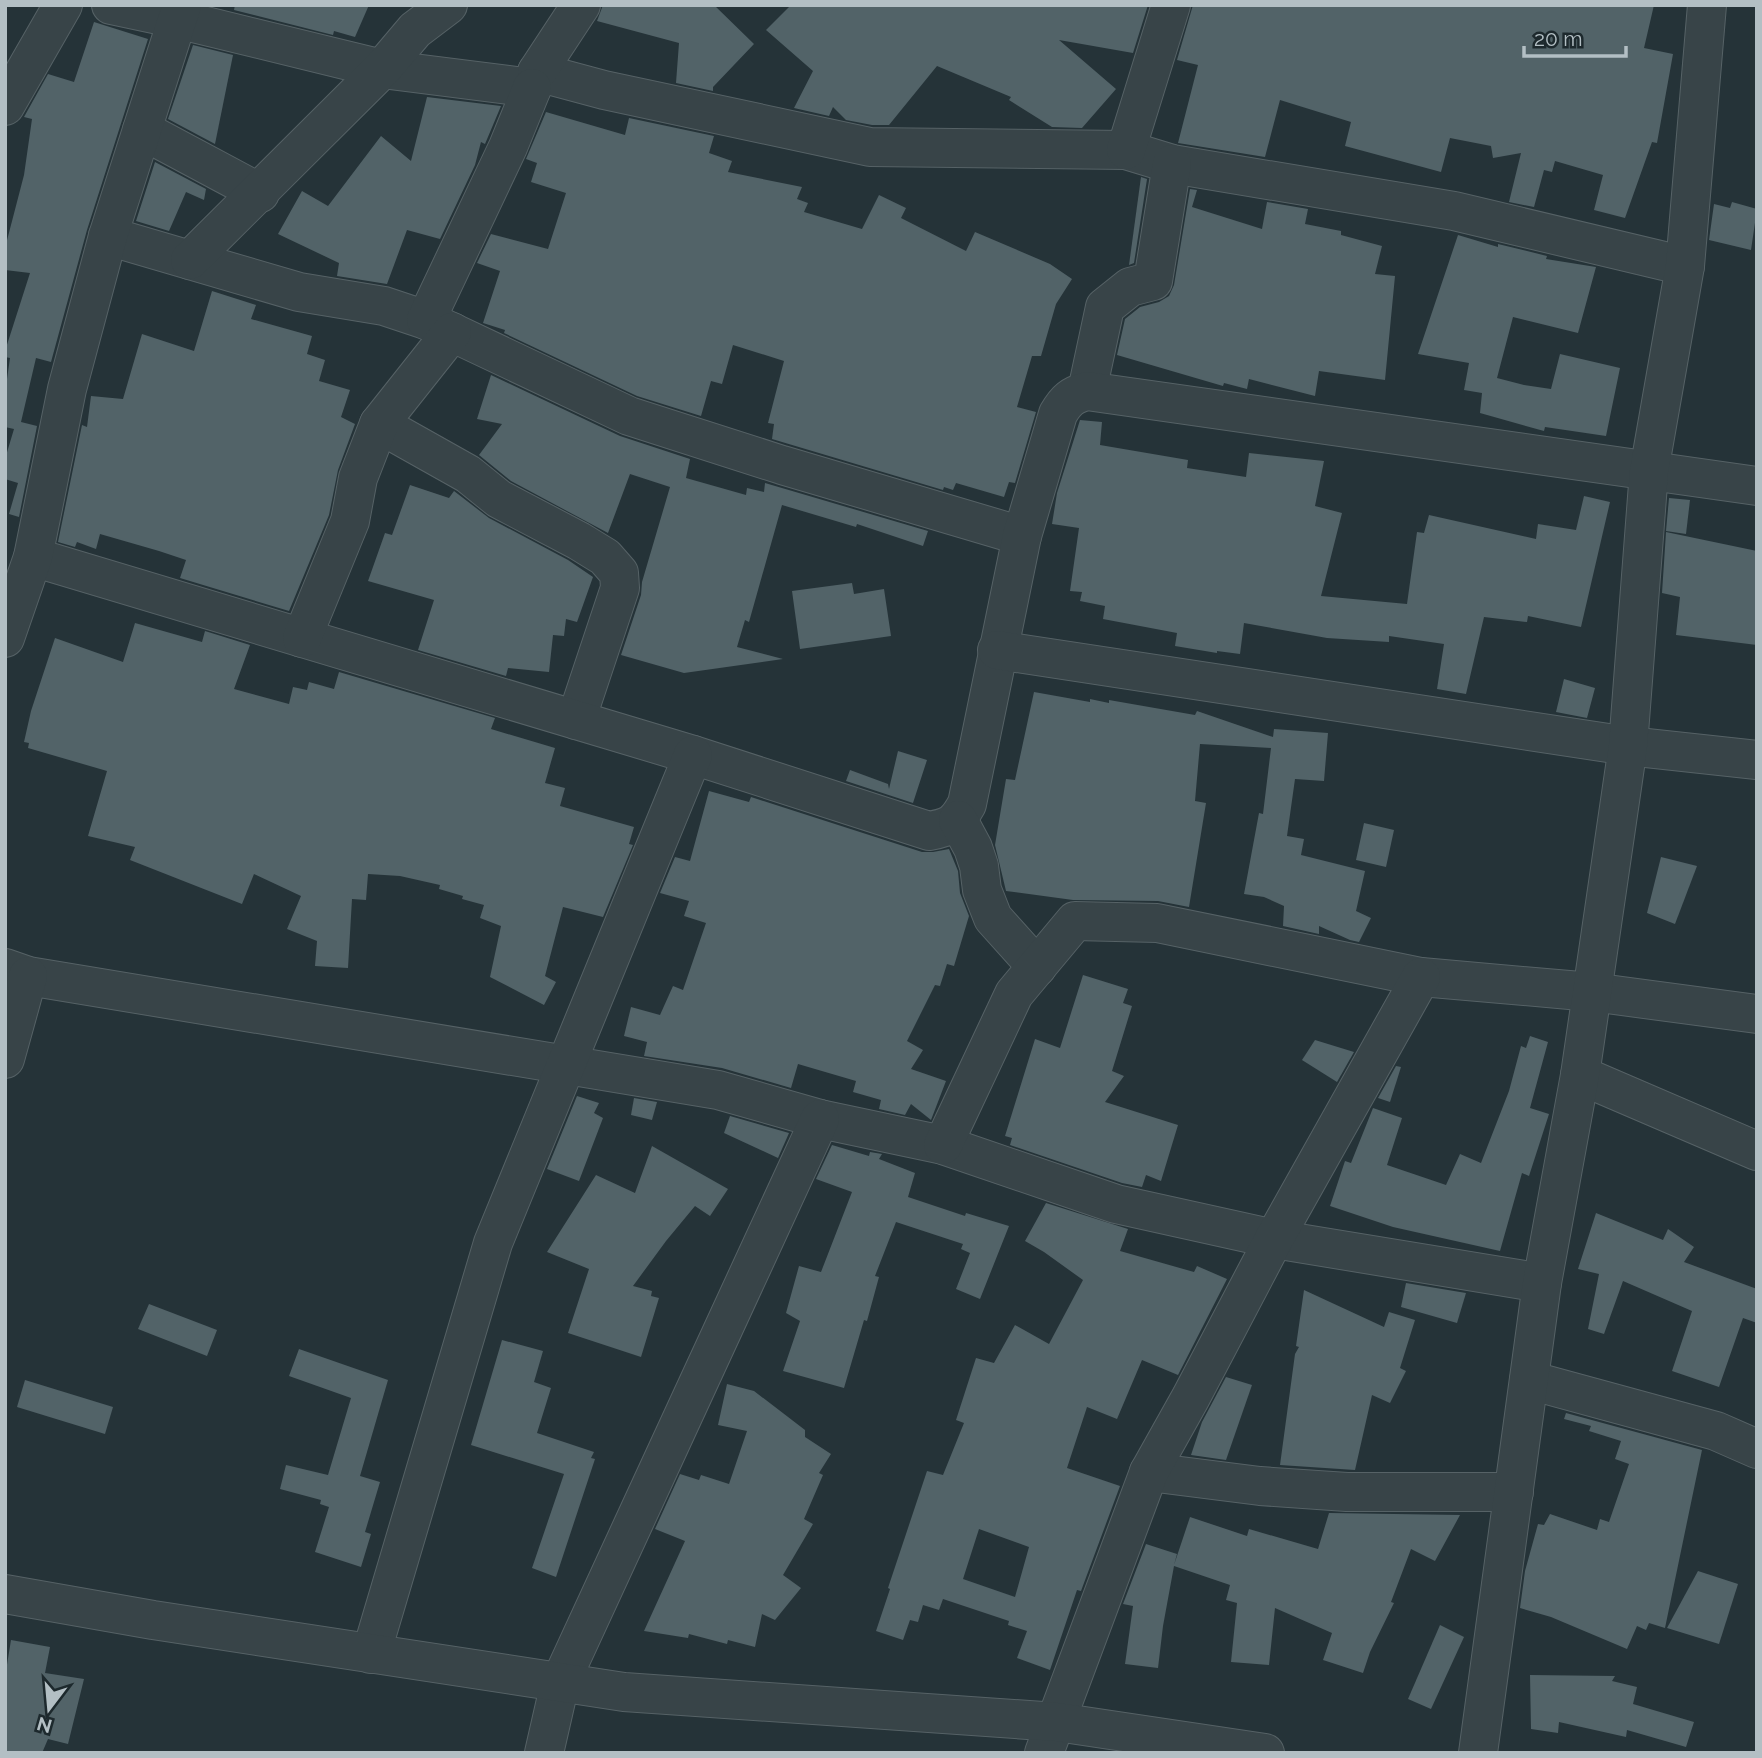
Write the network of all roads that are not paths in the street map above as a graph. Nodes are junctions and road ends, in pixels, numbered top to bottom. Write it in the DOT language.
graph roads {
  1 [pos="62,5"];
  2 [pos="111,5"];
  3 [pos="449,5"];
  4 [pos="581,5"];
  5 [pos="1171,5"];
  6 [pos="1707,5"];
  7 [pos="179,12"];
  8 [pos="382,69"];
  9 [pos="534,80"];
  10 [pos="5,106"];
  11 [pos="142,130"];
  12 [pos="1126,150"];
  13 [pos="1172,164"];
  14 [pos="260,193"];
  15 [pos="108,236"];
  16 [pos="190,260"];
  17 [pos="1685,267"];
  18 [pos="439,326"];
  19 [pos="1087,391"];
  20 [pos="379,424"];
  21 [pos="1649,471"];
  22 [pos="1757,486"];
  23 [pos="1022,536"];
  24 [pos="33,557"];
  25 [pos="5,638"];
  26 [pos="302,638"];
  27 [pos="997,650"];
  28 [pos="576,720"];
  29 [pos="1628,746"];
  30 [pos="693,755"];
  31 [pos="1757,760"];
  32 [pos="958,820"];
  33 [pos="1037,967"];
  34 [pos="17,972"];
  35 [pos="1421,977"];
  36 [pos="1592,992"];
  37 [pos="1757,1014"];
  38 [pos="5,1059"];
  39 [pos="564,1064"];
  40 [pos="1580,1075"];
  41 [pos="820,1119"];
  42 [pos="943,1145"];
  43 [pos="1757,1151"];
  44 [pos="1274,1238"];
  45 [pos="1542,1283"];
  46 [pos="1529,1380"];
  47 [pos="1757,1449"];
  48 [pos="1149,1472"];
  49 [pos="1514,1492"];
  50 [pos="5,1594"];
  51 [pos="371,1654"];
  52 [pos="560,1683"];
  53 [pos="1051,1737"];
  54 [pos="544,1753"];
  55 [pos="1265,1753"];
  56 [pos="1478,1753"];
  1 -- 10 [label="street"];
  2 -- 7 [label="street"];
  3 -- 8 [label="street"];
  4 -- 9 [label="street"];
  5 -- 12 [label="street"];
  6 -- 17 [label="street"];
  7 -- 8 [label="street"];
  7 -- 11 [label="street"];
  8 -- 9 [label="street"];
  8 -- 14 [label="street"];
  9 -- 12 [label="street"];
  9 -- 18 [label="street"];
  11 -- 14 [label="street"];
  11 -- 15 [label="street"];
  12 -- 13 [label="street"];
  13 -- 17 [label="street"];
  13 -- 19 [label="street"];
  14 -- 16 [label="street"];
  15 -- 16 [label="street"];
  15 -- 24 [label="street"];
  16 -- 18 [label="street"];
  17 -- 21 [label="street"];
  18 -- 20 [label="street"];
  18 -- 23 [label="street"];
  19 -- 21 [label="street"];
  19 -- 23 [label="street"];
  20 -- 26 [label="street"];
  20 -- 28 [label="street"];
  21 -- 22 [label="street"];
  21 -- 29 [label="street"];
  23 -- 27 [label="street"];
  24 -- 25 [label="street"];
  24 -- 26 [label="street"];
  26 -- 28 [label="street"];
  27 -- 29 [label="street"];
  27 -- 32 [label="street"];
  28 -- 30 [label="street"];
  29 -- 31 [label="street"];
  29 -- 36 [label="street"];
  30 -- 32 [label="street"];
  30 -- 39 [label="street"];
  32 -- 33 [label="street"];
  33 -- 35 [label="street"];
  33 -- 42 [label="street"];
  34 -- 38 [label="street"];
  34 -- 39 [label="street"];
  35 -- 36 [label="street"];
  35 -- 44 [label="street"];
  36 -- 37 [label="street"];
  36 -- 40 [label="street"];
  39 -- 41 [label="street"];
  39 -- 51 [label="street"];
  40 -- 43 [label="street"];
  40 -- 45 [label="street"];
  41 -- 42 [label="street"];
  41 -- 52 [label="street"];
  42 -- 44 [label="street"];
  44 -- 45 [label="street"];
  44 -- 48 [label="street"];
  45 -- 46 [label="street"];
  46 -- 47 [label="street"];
  46 -- 49 [label="street"];
  48 -- 49 [label="street"];
  48 -- 53 [label="street"];
  49 -- 56 [label="street"];
  50 -- 51 [label="street"];
  51 -- 52 [label="street"];
  52 -- 53 [label="street"];
  52 -- 54 [label="street"];
  53 -- 55 [label="street"];
}
